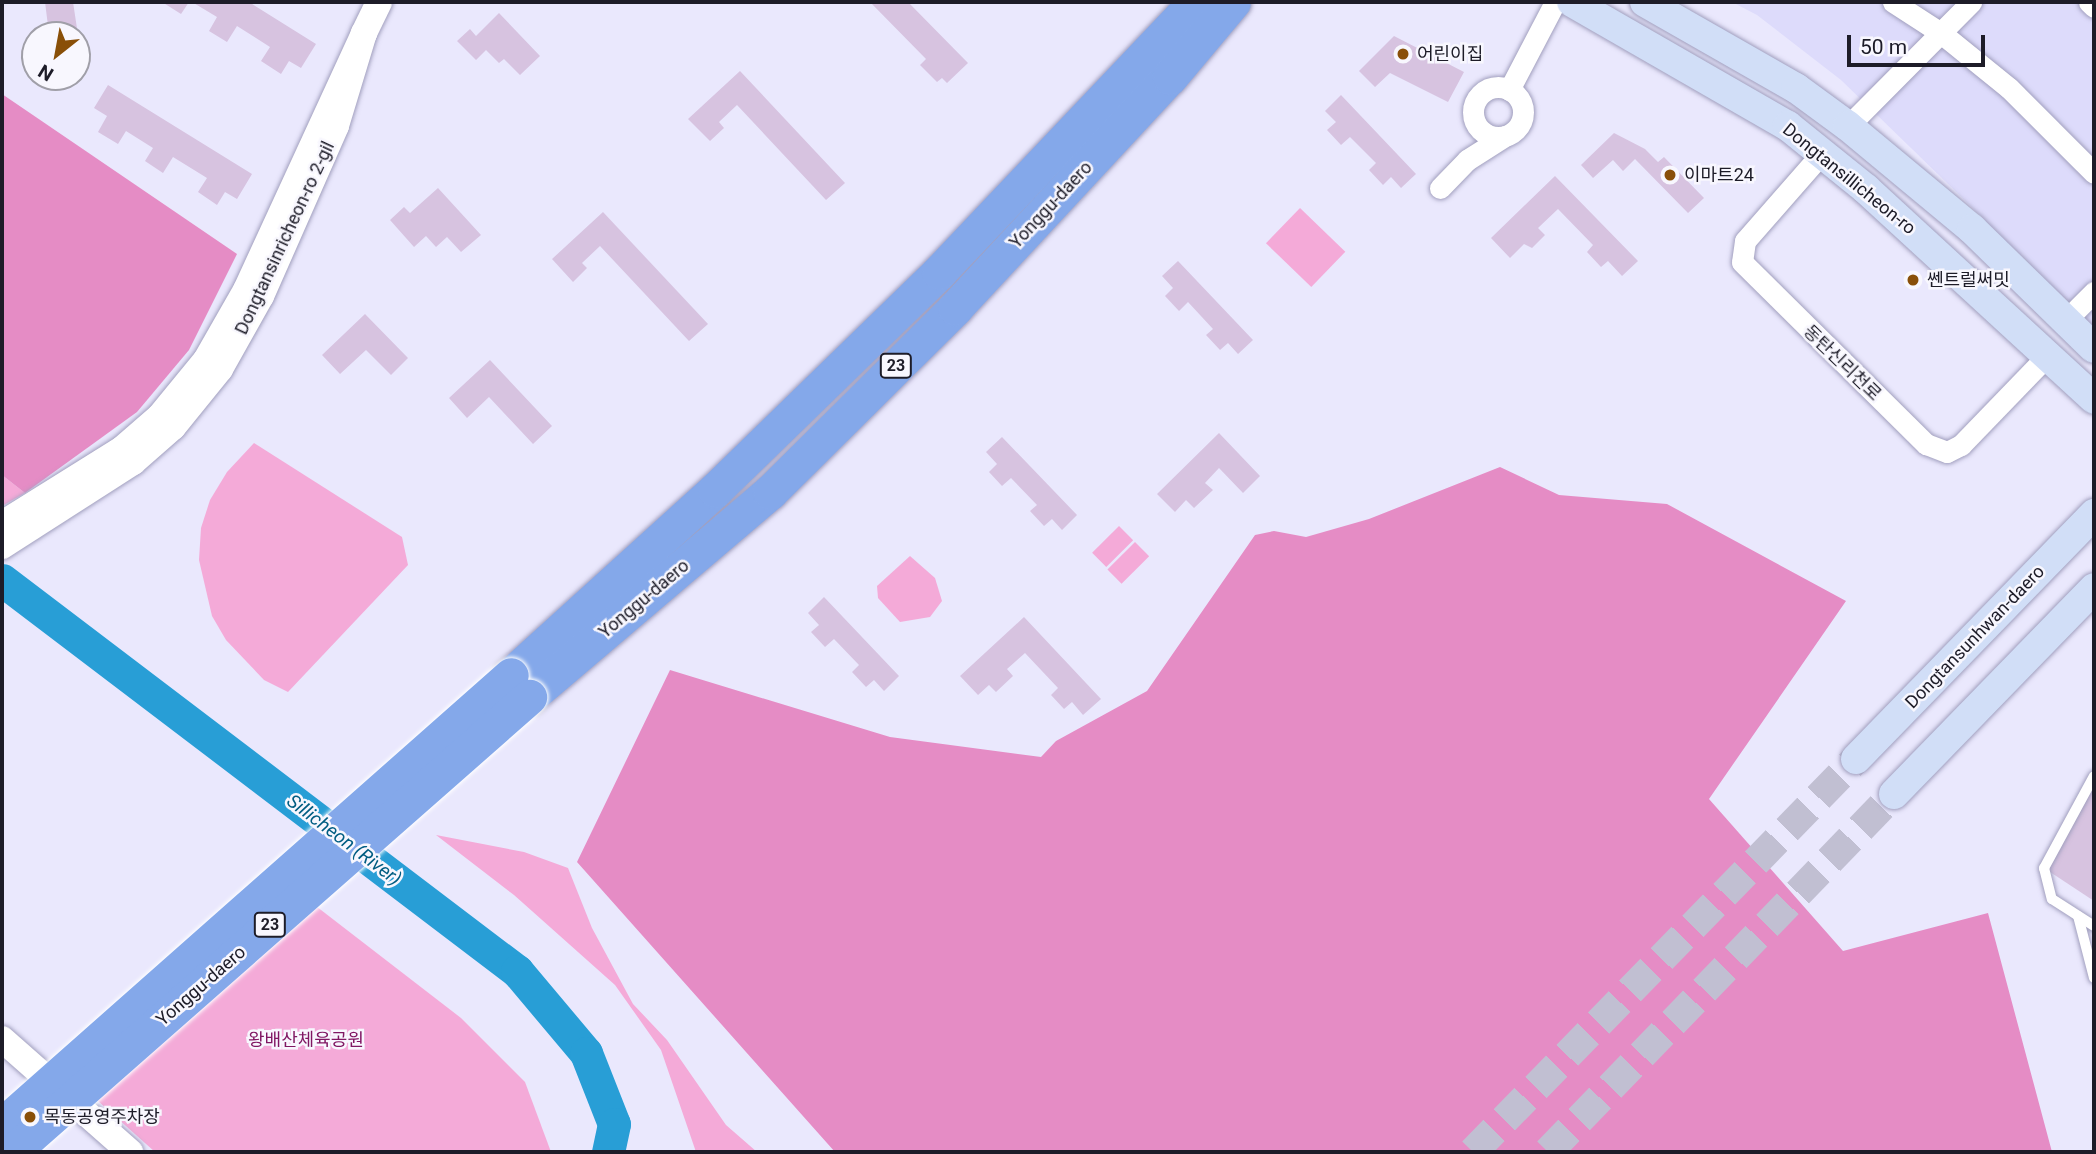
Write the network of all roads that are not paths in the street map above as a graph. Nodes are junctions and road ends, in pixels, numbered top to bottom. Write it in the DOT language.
graph roads {
  1 [pos="379,2"];
  2 [pos="1555,2"];
  3 [pos="1572,2"];
  4 [pos="1645,2"];
  5 [pos="1893,2"];
  6 [pos="1971,2"];
  7 [pos="2089,2"];
  8 [pos="1222,7"];
  9 [pos="2094,7"];
  10 [pos="1941,33"];
  11 [pos="1509,90"];
  12 [pos="1476,124"];
  13 [pos="1848,126"];
  14 [pos="1505,136"];
  15 [pos="1822,153"];
  16 [pos="1466,160"];
  17 [pos="2094,173"];
  18 [pos="1440,188"];
  19 [pos="2094,292"];
  20 [pos="2066,320"];
  21 [pos="2094,348"];
  22 [pos="2048,355"];
  23 [pos="2094,399"];
  24 [pos="41,512"];
  25 [pos="2094,514"];
  26 [pos="2,524"];
  27 [pos="2,545"];
  28 [pos="2094,588"];
  29 [pos="520,686"];
  30 [pos="1856,759"];
  31 [pos="2094,776"];
  32 [pos="1894,794"];
  33 [pos="2078,916"];
  34 [pos="2094,926"];
  35 [pos="2094,978"];
  36 [pos="2,1039"];
  37 [pos="2,1125"];
  38 [pos="12,1152"];
  39 [pos="130,1152"];
  1 -- 24 [label="street, Dongtansinricheon-ro 2-gil"];
  2 -- 11 [label="street"];
  3 -- 15 [label="main road, Dongtansillicheon-ro"];
  4 -- 13 [label="main road"];
  5 -- 10 [label="street"];
  6 -- 10 [label="street"];
  7 -- 9 [label="street"];
  8 -- 29 [label="highway, Yonggu-daero / 23"];
  10 -- 13 [label="street"];
  10 -- 17 [label="street"];
  11 -- 12 [label="street"];
  11 -- 14 [label="street"];
  12 -- 14 [label="street"];
  12 -- 16 [label="street"];
  13 -- 20 [label="main road"];
  14 -- 16 [label="street"];
  15 -- 22 [label="main road, Dongtansillicheon-ro"];
  15 -- 22 [label="street, 동탄신리천로"];
  16 -- 18 [label="street"];
  19 -- 20 [label="street"];
  20 -- 21 [label="main road"];
  22 -- 23 [label="main road, Dongtansillicheon-ro"];
  24 -- 26 [label="street, Dongtansinricheon-ro 2-gil"];
  24 -- 27 [label="street, Dongtansinricheon-ro 2-gil"];
  25 -- 30 [label="main road, Dongtansunhwan-daero"];
  28 -- 32 [label="main road"];
  29 -- 37 [label="highway, Yonggu-daero / 23, bridge"];
  29 -- 38 [label="highway, Yonggu-daero / 23, bridge"];
  31 -- 33 [label="lane"];
  33 -- 34 [label="lane"];
  33 -- 35 [label="lane"];
  36 -- 39 [label="street"];
}
